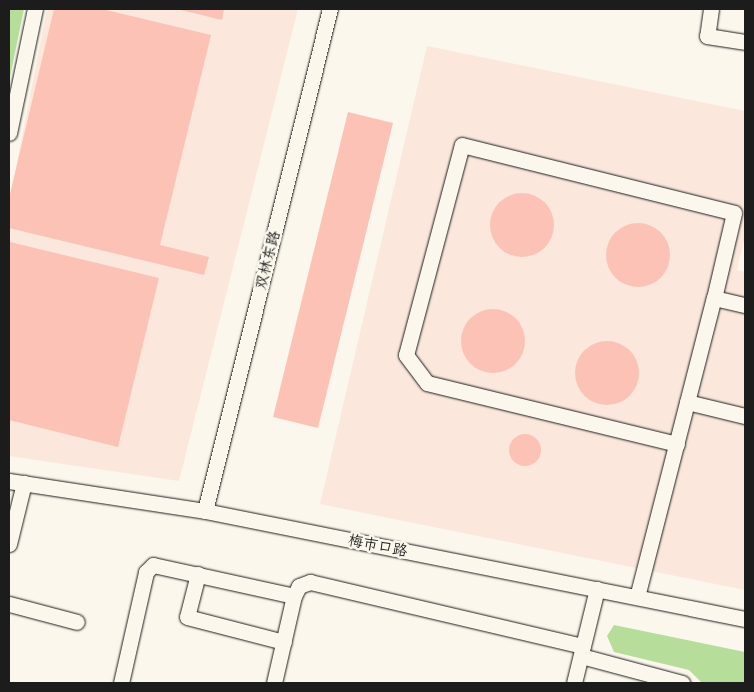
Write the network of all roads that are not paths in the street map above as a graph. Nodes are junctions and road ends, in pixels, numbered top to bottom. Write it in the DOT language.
graph roads {
  1 [pos="35,9"];
  2 [pos="330,9"];
  3 [pos="711,9"];
  4 [pos="745,42"];
  5 [pos="11,115"];
  6 [pos="9,133"];
  7 [pos="714,298"];
  8 [pos="745,305"];
  9 [pos="687,402"];
  10 [pos="745,416"];
  11 [pos="677,444"];
  12 [pos="9,481"];
  13 [pos="24,483"];
  14 [pos="205,511"];
  15 [pos="9,544"];
  16 [pos="198,574"];
  17 [pos="597,589"];
  18 [pos="294,596"];
  19 [pos="637,597"];
  20 [pos="9,604"];
  21 [pos="745,619"];
  22 [pos="77,622"];
  23 [pos="284,642"];
  24 [pos="582,651"];
  25 [pos="121,683"];
  26 [pos="274,683"];
  27 [pos="574,683"];
  28 [pos="682,683"];
  1 -- 5 [label="street"];
  2 -- 14 [label="street, 双林东路"];
  3 -- 4 [label="street"];
  5 -- 6 [label="street"];
  7 -- 8 [label="street"];
  7 -- 9 [label="street"];
  7 -- 11 [label="street"];
  9 -- 10 [label="street"];
  9 -- 11 [label="street"];
  11 -- 19 [label="street"];
  12 -- 13 [label="street, 梅市口路"];
  13 -- 14 [label="street, 梅市口路"];
  13 -- 15 [label="street"];
  14 -- 17 [label="street, 梅市口路"];
  16 -- 18 [label="street"];
  16 -- 23 [label="street"];
  16 -- 25 [label="street"];
  17 -- 19 [label="street, 梅市口路"];
  17 -- 24 [label="street"];
  18 -- 23 [label="street"];
  18 -- 24 [label="street"];
  19 -- 21 [label="street, 梅市口路"];
  20 -- 22 [label="street"];
  23 -- 26 [label="street"];
  24 -- 27 [label="street"];
  24 -- 28 [label="street"];
}
